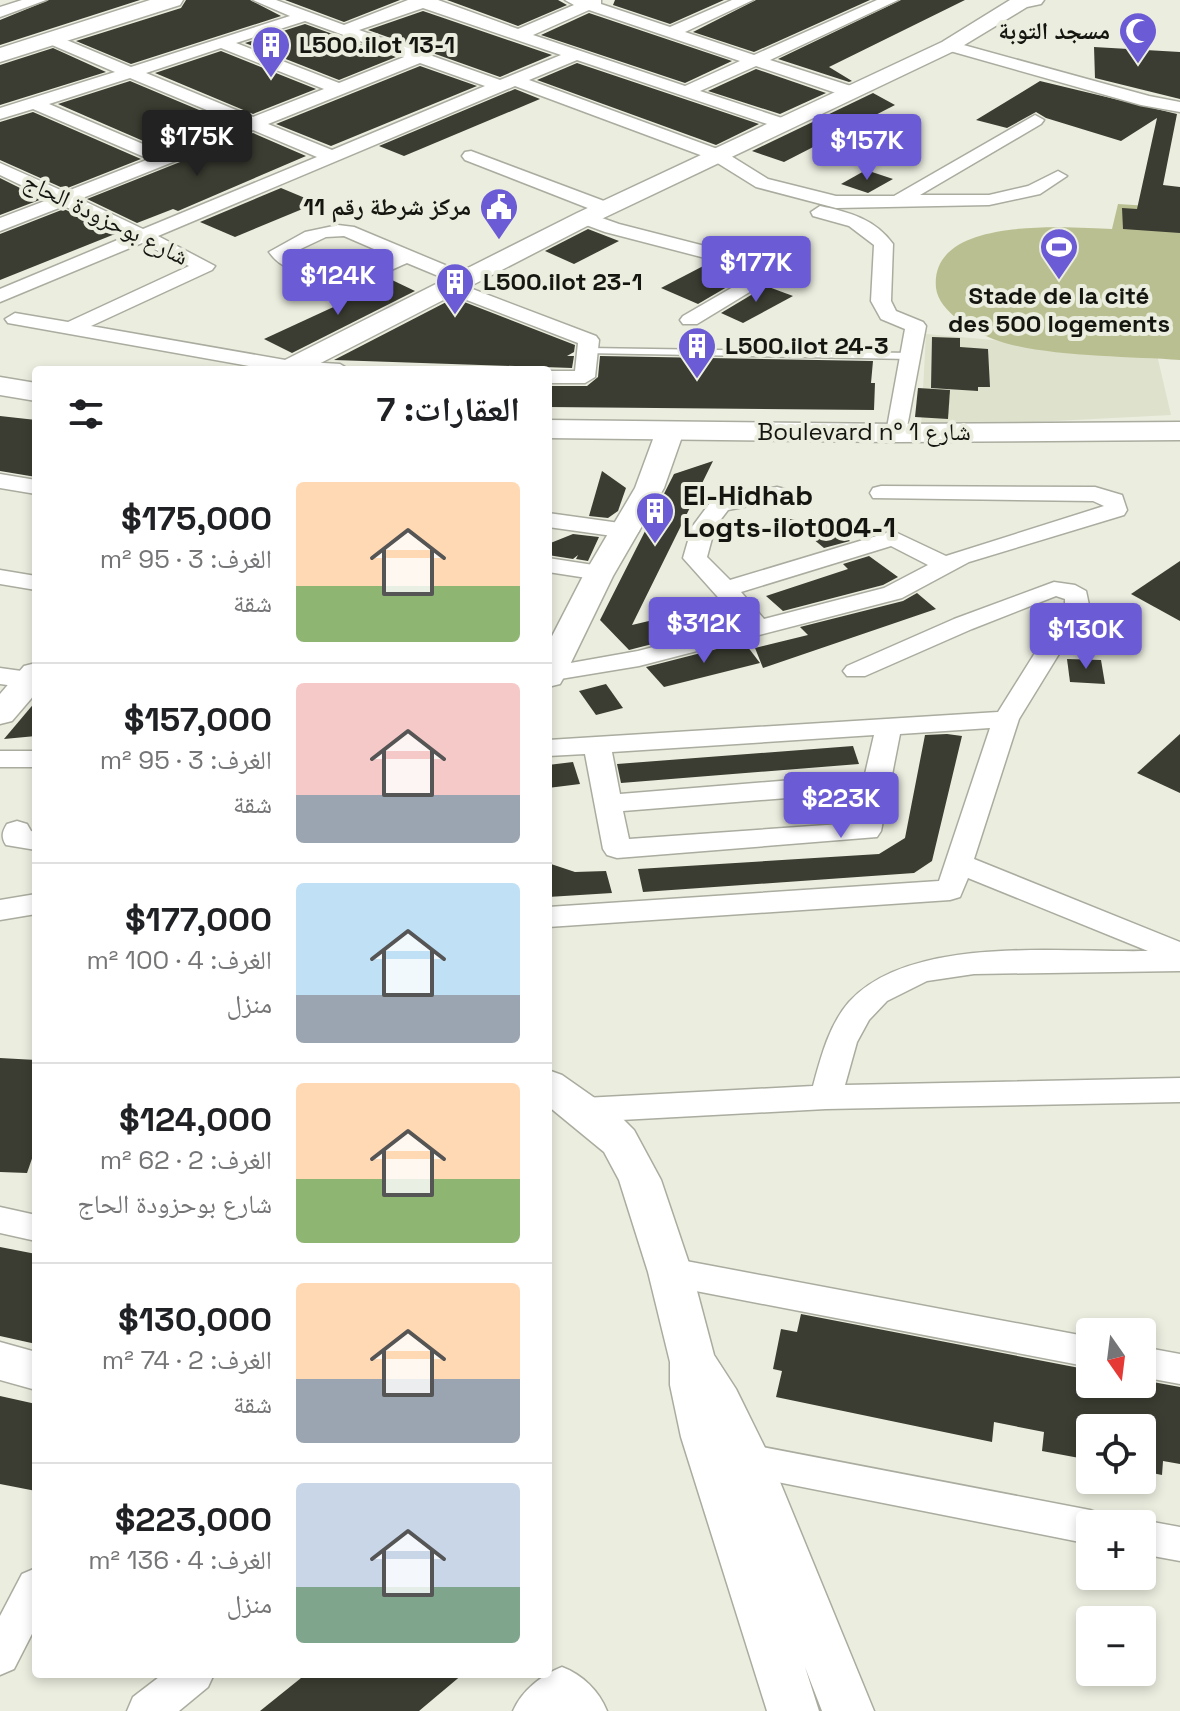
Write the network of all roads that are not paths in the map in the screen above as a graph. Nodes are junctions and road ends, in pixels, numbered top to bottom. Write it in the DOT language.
graph roads {
  1 [pos="38,0"];
  2 [pos="150,0"];
  3 [pos="172,0"];
  4 [pos="261,0"];
  5 [pos="745,0"];
  6 [pos="890,0"];
  7 [pos="1034,0"];
  8 [pos="423,1"];
  9 [pos="588,2"];
  10 [pos="0,12"];
  11 [pos="305,16"];
  12 [pos="344,30"];
  13 [pos="672,32"];
  14 [pos="519,35"];
  15 [pos="51,39"];
  16 [pos="219,42"];
  17 [pos="949,46"];
  18 [pos="0,47"];
  19 [pos="0,55"];
  20 [pos="574,55"];
  21 [pos="419,57"];
  22 [pos="758,59"];
  23 [pos="127,73"];
  24 [pos="507,83"];
  25 [pos="338,89"];
  26 [pos="848,91"];
  27 [pos="684,92"];
  28 [pos="33,103"];
  29 [pos="1180,107"];
  30 [pos="0,114"];
  31 [pos="1035,120"];
  32 [pos="782,124"];
  33 [pos="252,125"];
  34 [pos="717,155"];
  35 [pos="331,156"];
  36 [pos="471,156"];
  37 [pos="164,159"];
  38 [pos="0,168"];
  39 [pos="1058,176"];
  40 [pos="67,198"];
  41 [pos="894,203"];
  42 [pos="595,213"];
  43 [pos="0,225"];
  44 [pos="143,236"];
  45 [pos="406,256"];
  46 [pos="455,283"];
  47 [pos="0,296"];
  48 [pos="15,319"];
  49 [pos="690,320"];
  50 [pos="67,330"];
  51 [pos="588,351"];
  52 [pos="911,356"];
  53 [pos="277,366"];
  54 [pos="293,366"];
  55 [pos="0,369"];
  56 [pos="32,374"];
  57 [pos="552,377"];
  58 [pos="0,386"];
  59 [pos="32,391"];
  60 [pos="552,429"];
  61 [pos="1180,431"];
  62 [pos="897,433"];
  63 [pos="668,440"];
  64 [pos="552,448"];
  65 [pos="1180,449"];
  66 [pos="0,481"];
  67 [pos="32,486"];
  68 [pos="881,493"];
  69 [pos="777,494"];
  70 [pos="552,521"];
  71 [pos="627,531"];
  72 [pos="946,565"];
  73 [pos="552,566"];
  74 [pos="600,573"];
  75 [pos="0,577"];
  76 [pos="32,582"];
  77 [pos="725,589"];
  78 [pos="759,628"];
  79 [pos="552,661"];
  80 [pos="552,663"];
  81 [pos="856,671"];
  82 [pos="25,678"];
  83 [pos="0,714"];
  84 [pos="1006,719"];
  85 [pos="889,726"];
  86 [pos="597,745"];
  87 [pos="552,748"];
  88 [pos="0,759"];
  89 [pos="32,759"];
  90 [pos="877,782"];
  91 [pos="608,804"];
  92 [pos="957,863"];
  93 [pos="32,905"];
  94 [pos="0,910"];
  95 [pos="552,917"];
  96 [pos="1180,953"];
  97 [pos="1180,961"];
  98 [pos="552,1088"];
  99 [pos="1180,1090"];
  100 [pos="826,1097"];
  101 [pos="584,1110"];
  102 [pos="0,1220"];
  103 [pos="32,1227"];
  104 [pos="670,1272"];
  105 [pos="1076,1349"];
  106 [pos="0,1361"];
  107 [pos="693,1362"];
  108 [pos="1156,1365"];
  109 [pos="1180,1369"];
  110 [pos="32,1370"];
  111 [pos="747,1460"];
  112 [pos="1076,1524"];
  113 [pos="1156,1540"];
  114 [pos="1180,1544"];
  115 [pos="32,1592"];
  116 [pos="5,1635"];
  117 [pos="189,1678"];
  118 [pos="147,1711"];
  119 [pos="533,1711"];
  120 [pos="587,1711"];
  121 [pos="793,1711"];
  122 [pos="848,1711"];
  1 -- 10 [label="street"];
  2 -- 18 [label="main road"];
  3 -- 15 [label="main road"];
  4 -- 11 [label="street"];
  5 -- 13 [label="street"];
  6 -- 22 [label="street"];
  7 -- 17 [label="street"];
  8 -- 12 [label="street"];
  8 -- 14 [label="street"];
  9 -- 13 [label="street"];
  9 -- 14 [label="street"];
  11 -- 12 [label="street"];
  11 -- 16 [label="street"];
  12 -- 21 [label="street"];
  13 -- 22 [label="street"];
  14 -- 20 [label="street"];
  15 -- 19 [label="main road"];
  15 -- 23 [label="street"];
  16 -- 23 [label="street"];
  16 -- 25 [label="street"];
  17 -- 26 [label="street"];
  17 -- 29 [label="street"];
  20 -- 24 [label="street"];
  20 -- 27 [label="street"];
  21 -- 24 [label="street"];
  21 -- 25 [label="street"];
  22 -- 26 [label="street"];
  22 -- 27 [label="street"];
  23 -- 28 [label="street"];
  23 -- 33 [label="street"];
  24 -- 34 [label="street"];
  24 -- 35 [label="street"];
  25 -- 33 [label="street"];
  26 -- 32 [label="street"];
  27 -- 32 [label="street"];
  28 -- 30 [label="street"];
  28 -- 37 [label="street"];
  31 -- 41 [label="street"];
  32 -- 34 [label="street"];
  33 -- 35 [label="street"];
  33 -- 37 [label="street"];
  34 -- 41 [label="street"];
  34 -- 42 [label="street"];
  34 -- 52 [label="street"];
  35 -- 44 [label="street"];
  36 -- 42 [label="street"];
  37 -- 40 [label="street"];
  38 -- 40 [label="street, شارع بوحزودة الحاج"];
  39 -- 41 [label="street"];
  40 -- 43 [label="street"];
  40 -- 44 [label="street, شارع بوحزودة الحاج"];
  42 -- 46 [label="street"];
  42 -- 49 [label="street"];
  44 -- 47 [label="street"];
  44 -- 50 [label="street, شارع بوحزودة الحاج"];
  45 -- 45 [label="street"];
  45 -- 46 [label="street"];
  46 -- 51 [label="street"];
  46 -- 54 [label="street"];
  48 -- 50 [label="street"];
  50 -- 53 [label="street"];
  51 -- 52 [label="lane"];
  51 -- 57 [label="street"];
  52 -- 62 [label="street"];
  55 -- 56 [label="main road"];
  58 -- 59 [label="main road"];
  60 -- 63 [label="main road, Boulevard n° شارع 1"];
  61 -- 62 [label="main road, Boulevard n° شارع 1"];
  62 -- 63 [label="main road, Boulevard n° شارع 1"];
  63 -- 64 [label="main road, Boulevard n° شارع 1"];
  63 -- 65 [label="main road, Boulevard n° شارع 1"];
  63 -- 71 [label="street"];
  66 -- 67 [label="street"];
  68 -- 72 [label="street"];
  69 -- 77 [label="street"];
  70 -- 71 [label="street"];
  71 -- 74 [label="street"];
  72 -- 77 [label="street"];
  72 -- 78 [label="street"];
  73 -- 74 [label="street"];
  74 -- 79 [label="street"];
  75 -- 76 [label="street"];
  77 -- 78 [label="street"];
  78 -- 80 [label="street"];
  81 -- 84 [label="street"];
  82 -- 83 [label="street"];
  84 -- 85 [label="street"];
  84 -- 92 [label="street"];
  85 -- 86 [label="street"];
  85 -- 90 [label="street"];
  86 -- 87 [label="street"];
  86 -- 91 [label="street"];
  88 -- 89 [label="street"];
  90 -- 91 [label="street"];
  90 -- 91 [label="street"];
  92 -- 95 [label="street"];
  92 -- 96 [label="street"];
  93 -- 94 [label="street"];
  97 -- 100 [label="street"];
  98 -- 101 [label="street"];
  99 -- 100 [label="street"];
  100 -- 101 [label="street"];
  101 -- 104 [label="street"];
  102 -- 103 [label="street"];
  104 -- 105 [label="street"];
  104 -- 107 [label="street"];
  106 -- 110 [label="street"];
  107 -- 111 [label="street"];
  107 -- 121 [label="street"];
  108 -- 109 [label="street"];
  111 -- 112 [label="street"];
  111 -- 122 [label="street"];
  113 -- 114 [label="street"];
  115 -- 116 [label="street"];
  117 -- 118 [label="street"];
  119 -- 120 [label="street"];
}
